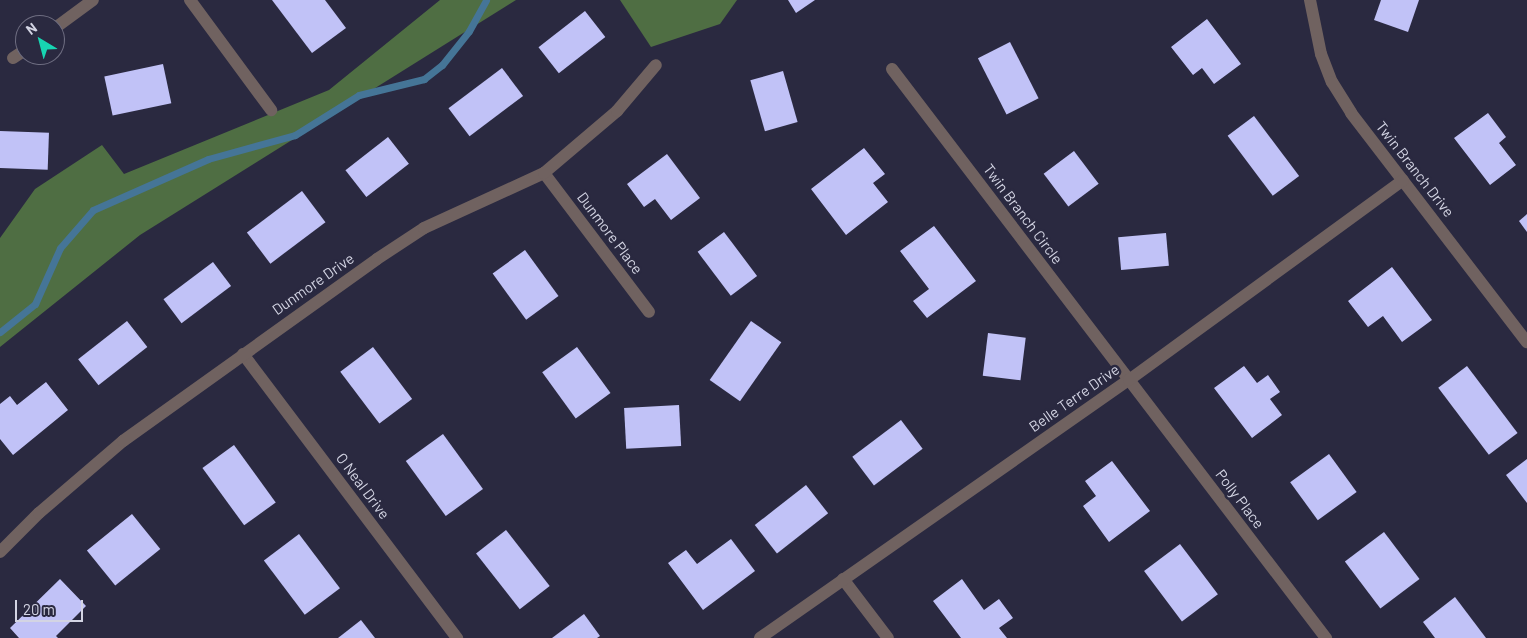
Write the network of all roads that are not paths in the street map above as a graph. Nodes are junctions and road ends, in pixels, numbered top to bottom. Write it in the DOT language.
graph roads {
  1 [pos="94,0"];
  2 [pos="190,0"];
  3 [pos="1310,0"];
  4 [pos="65,21"];
  5 [pos="656,65"];
  6 [pos="892,69"];
  7 [pos="271,110"];
  8 [pos="544,173"];
  9 [pos="1403,180"];
  10 [pos="649,312"];
  11 [pos="1527,342"];
  12 [pos="243,354"];
  13 [pos="1129,380"];
  14 [pos="0,552"];
  15 [pos="843,579"];
  16 [pos="457,638"];
  17 [pos="760,638"];
  18 [pos="888,638"];
  19 [pos="1326,638"];
  1 -- 4 [label="street"];
  2 -- 7 [label="street"];
  3 -- 9 [label="street, Twin Branch Drive"];
  5 -- 8 [label="street, Dunmore Drive"];
  6 -- 13 [label="street, Twin Branch Circle"];
  8 -- 10 [label="street, Dunmore Place"];
  8 -- 12 [label="street, Dunmore Drive"];
  9 -- 11 [label="street, Twin Branch Drive"];
  9 -- 13 [label="street, Belle Terre Drive"];
  12 -- 14 [label="street, Dunmore Drive"];
  12 -- 16 [label="street, O Neal Drive"];
  13 -- 15 [label="street, Belle Terre Drive"];
  13 -- 19 [label="street, Polly Place"];
  15 -- 17 [label="street, Belle Terre Drive"];
  15 -- 18 [label="street"];
}
